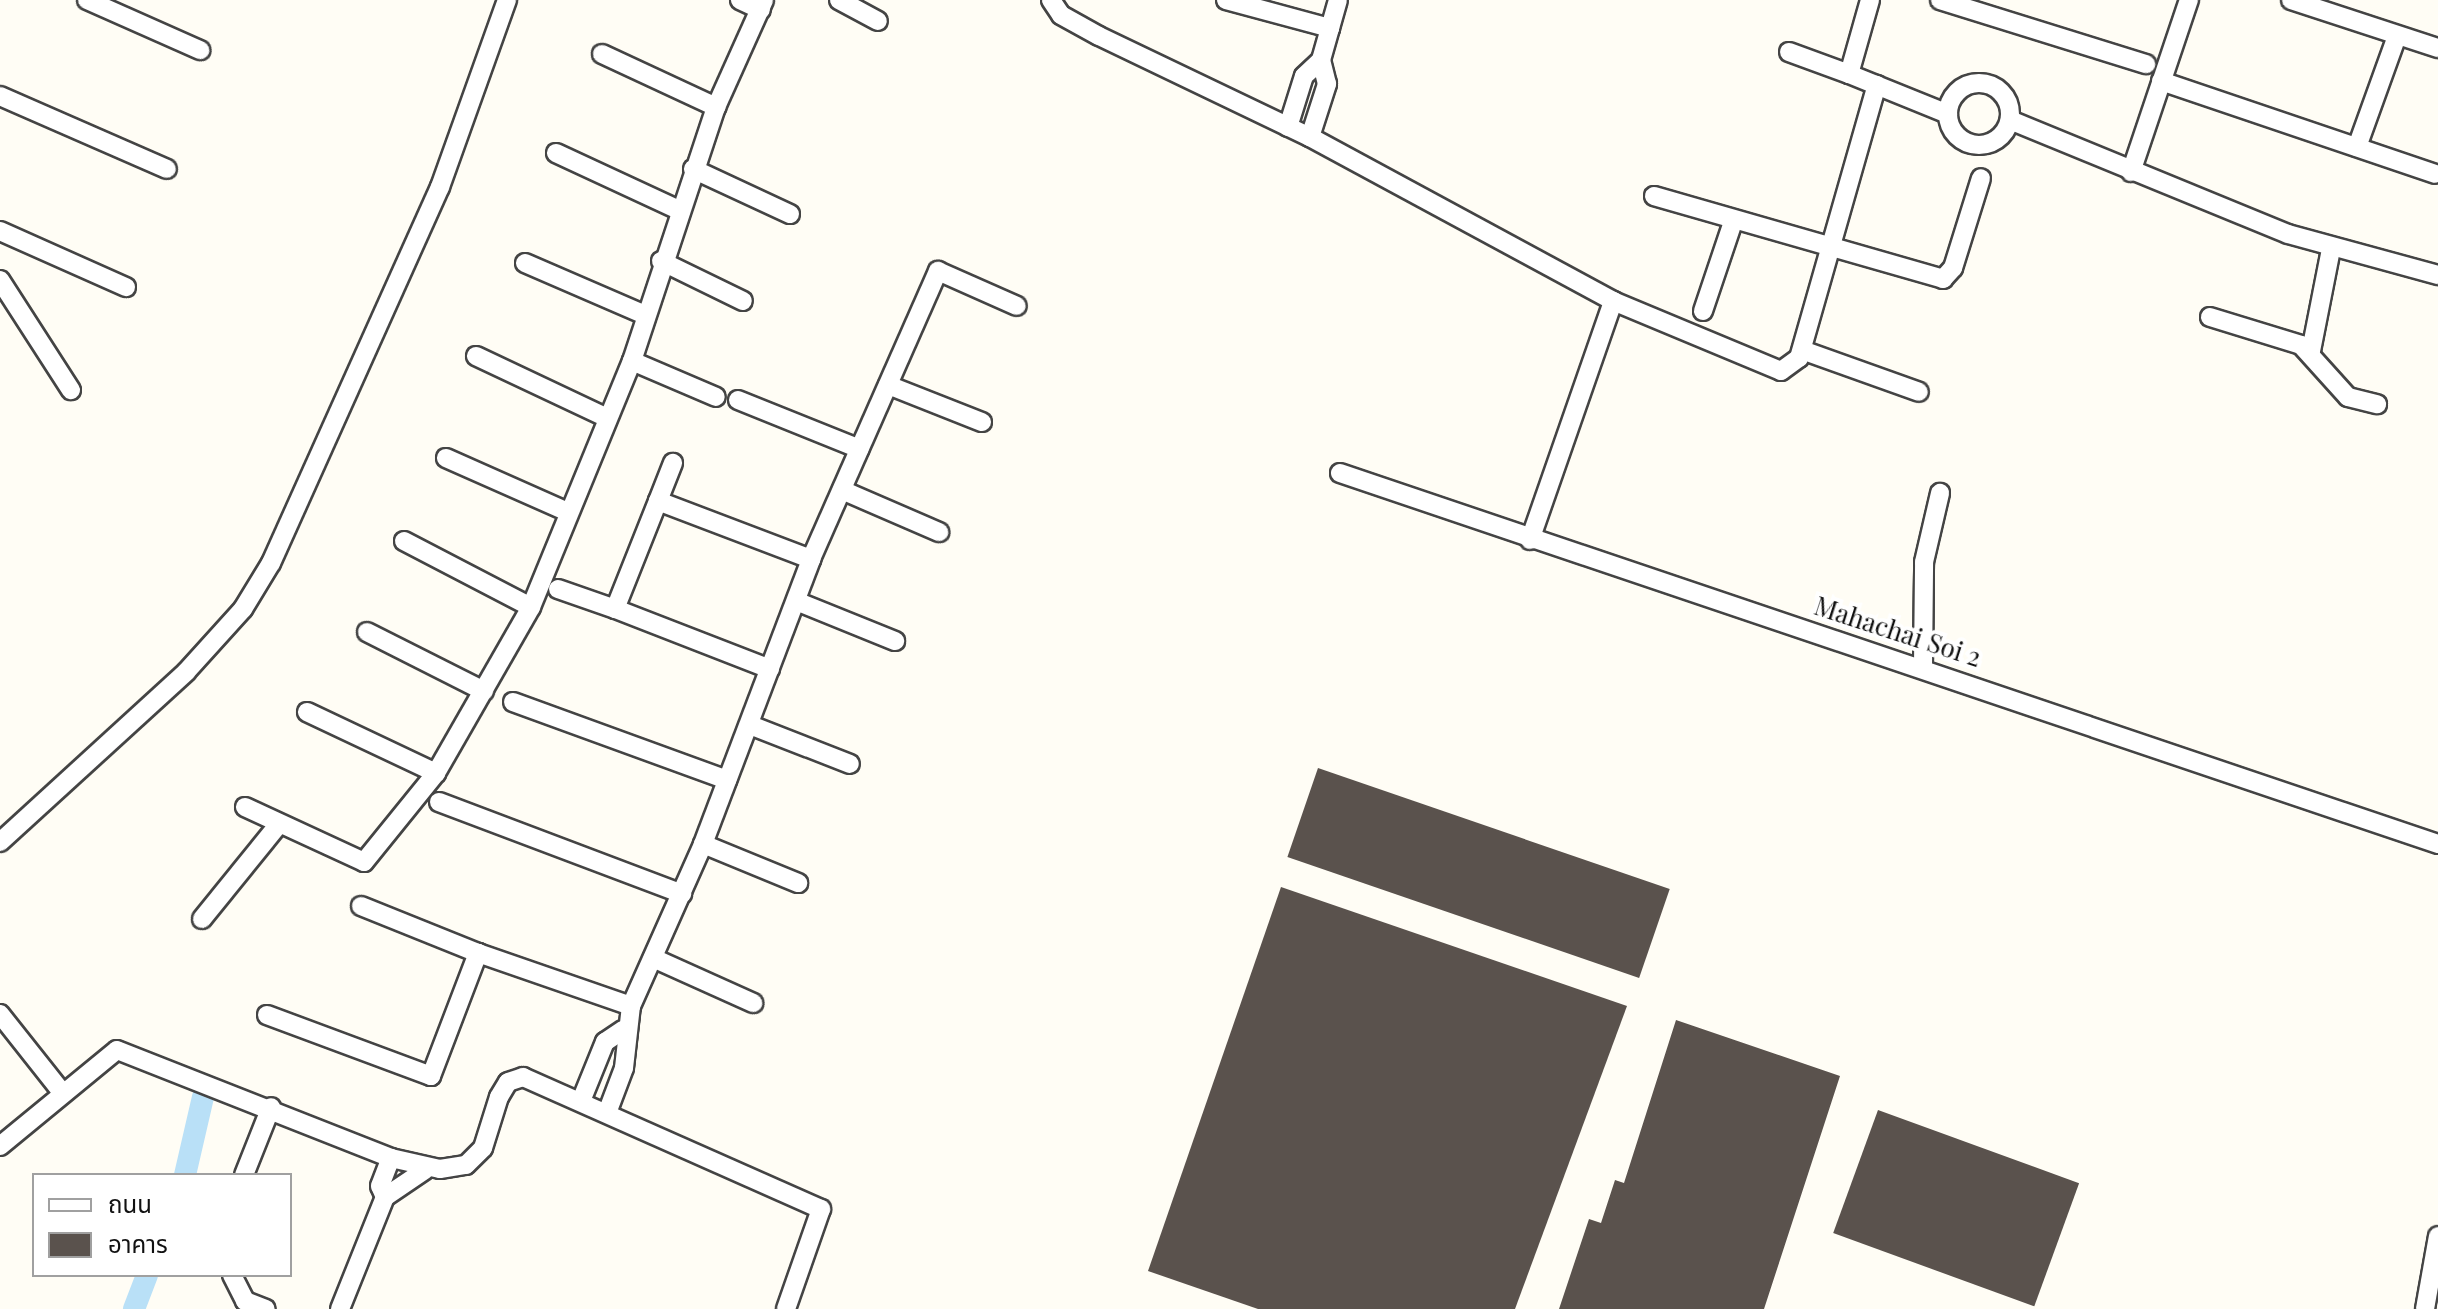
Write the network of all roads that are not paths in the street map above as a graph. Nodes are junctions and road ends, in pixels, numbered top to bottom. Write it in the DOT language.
graph roads {
  1 [pos="87,0"];
  2 [pos="507,0"];
  3 [pos="740,0"];
  4 [pos="839,0"];
  5 [pos="1051,0"];
  6 [pos="1226,0"];
  7 [pos="1338,0"];
  8 [pos="1870,0"];
  9 [pos="1940,0"];
  10 [pos="2189,0"];
  11 [pos="2291,0"];
  12 [pos="763,5"];
  13 [pos="878,21"];
  14 [pos="1330,28"];
  15 [pos="2397,36"];
  16 [pos="2438,48"];
  17 [pos="200,50"];
  18 [pos="1789,52"];
  19 [pos="602,54"];
  20 [pos="1321,60"];
  21 [pos="2146,64"];
  22 [pos="1849,74"];
  23 [pos="2161,81"];
  24 [pos="1877,85"];
  25 [pos="0,96"];
  26 [pos="716,107"];
  27 [pos="1948,114"];
  28 [pos="2010,120"];
  29 [pos="1288,127"];
  30 [pos="1310,137"];
  31 [pos="2357,147"];
  32 [pos="556,153"];
  33 [pos="167,169"];
  34 [pos="693,169"];
  35 [pos="2131,172"];
  36 [pos="2435,174"];
  37 [pos="1981,178"];
  38 [pos="1654,196"];
  39 [pos="679,210"];
  40 [pos="790,214"];
  41 [pos="1733,222"];
  42 [pos="0,231"];
  43 [pos="2331,249"];
  44 [pos="1828,251"];
  45 [pos="661,261"];
  46 [pos="525,263"];
  47 [pos="2438,275"];
  48 [pos="0,280"];
  49 [pos="126,287"];
  50 [pos="743,301"];
  51 [pos="1613,301"];
  52 [pos="1017,306"];
  53 [pos="1703,311"];
  54 [pos="645,315"];
  55 [pos="2210,317"];
  56 [pos="1802,350"];
  57 [pos="2311,351"];
  58 [pos="476,356"];
  59 [pos="632,361"];
  60 [pos="888,385"];
  61 [pos="71,390"];
  62 [pos="1919,392"];
  63 [pos="716,397"];
  64 [pos="738,400"];
  65 [pos="2377,404"];
  66 [pos="607,418"];
  67 [pos="982,422"];
  68 [pos="860,449"];
  69 [pos="446,458"];
  70 [pos="673,463"];
  71 [pos="1340,473"];
  72 [pos="842,490"];
  73 [pos="1940,493"];
  74 [pos="658,501"];
  75 [pos="568,512"];
  76 [pos="939,532"];
  77 [pos="1530,540"];
  78 [pos="404,541"];
  79 [pos="811,559"];
  80 [pos="558,589"];
  81 [pos="796,601"];
  82 [pos="531,607"];
  83 [pos="615,609"];
  84 [pos="367,632"];
  85 [pos="895,641"];
  86 [pos="1923,666"];
  87 [pos="770,669"];
  88 [pos="484,691"];
  89 [pos="513,702"];
  90 [pos="307,712"];
  91 [pos="750,725"];
  92 [pos="850,764"];
  93 [pos="436,773"];
  94 [pos="727,780"];
  95 [pos="439,802"];
  96 [pos="245,807"];
  97 [pos="278,825"];
  98 [pos="0,842"];
  99 [pos="703,844"];
  100 [pos="2438,844"];
  101 [pos="798,883"];
  102 [pos="682,894"];
  103 [pos="361,906"];
  104 [pos="202,919"];
  105 [pos="478,953"];
  106 [pos="653,958"];
  107 [pos="753,1003"];
  108 [pos="631,1006"];
  109 [pos="0,1014"];
  110 [pos="267,1015"];
  111 [pos="623,1030"];
  112 [pos="61,1091"];
  113 [pos="581,1101"];
  114 [pos="271,1107"];
  115 [pos="607,1113"];
  116 [pos="0,1146"];
  117 [pos="391,1158"];
  118 [pos="425,1170"];
  119 [pos="245,1173"];
  120 [pos="385,1197"];
  121 [pos="2438,1236"];
  122 [pos="233,1277"];
  123 [pos="266,1309"];
  124 [pos="340,1309"];
  125 [pos="786,1309"];
  126 [pos="2425,1309"];
  1 -- 17 [label="street"];
  2 -- 98 [label="street"];
  3 -- 12 [label="street"];
  4 -- 13 [label="street"];
  5 -- 29 [label="street"];
  6 -- 14 [label="street"];
  7 -- 14 [label="street"];
  8 -- 22 [label="street"];
  9 -- 21 [label="street"];
  10 -- 23 [label="street"];
  11 -- 15 [label="street"];
  12 -- 26 [label="street"];
  14 -- 20 [label="street"];
  15 -- 16 [label="street"];
  15 -- 31 [label="street"];
  18 -- 22 [label="street"];
  19 -- 26 [label="street"];
  20 -- 29 [label="street"];
  20 -- 30 [label="street"];
  22 -- 24 [label="street"];
  23 -- 31 [label="street"];
  23 -- 35 [label="street"];
  24 -- 27 [label="street"];
  24 -- 44 [label="street"];
  25 -- 33 [label="street"];
  26 -- 34 [label="street"];
  27 -- 28 [label="street"];
  27 -- 28 [label="street"];
  28 -- 35 [label="street"];
  29 -- 30 [label="street"];
  30 -- 51 [label="street"];
  31 -- 36 [label="street"];
  32 -- 39 [label="street"];
  34 -- 39 [label="street"];
  34 -- 40 [label="street"];
  35 -- 43 [label="street"];
  37 -- 44 [label="street"];
  38 -- 41 [label="street"];
  39 -- 45 [label="street"];
  41 -- 44 [label="street"];
  41 -- 53 [label="street"];
  42 -- 49 [label="street"];
  43 -- 47 [label="street"];
  43 -- 57 [label="street"];
  44 -- 56 [label="street"];
  45 -- 50 [label="street"];
  45 -- 54 [label="street"];
  46 -- 54 [label="street"];
  48 -- 61 [label="street"];
  51 -- 56 [label="street"];
  51 -- 77 [label="street"];
  52 -- 60 [label="street"];
  54 -- 59 [label="street"];
  55 -- 57 [label="street"];
  56 -- 62 [label="street"];
  57 -- 65 [label="street"];
  58 -- 66 [label="street"];
  59 -- 63 [label="street"];
  59 -- 66 [label="street"];
  60 -- 67 [label="street"];
  60 -- 68 [label="street"];
  64 -- 68 [label="street"];
  66 -- 75 [label="street"];
  68 -- 72 [label="street"];
  69 -- 75 [label="street"];
  70 -- 74 [label="street"];
  71 -- 77 [label="street, Mahachai Soi 2"];
  72 -- 76 [label="street"];
  72 -- 79 [label="street"];
  73 -- 86 [label="street"];
  74 -- 79 [label="street"];
  74 -- 83 [label="street"];
  75 -- 82 [label="street"];
  77 -- 86 [label="street, Mahachai Soi 2"];
  78 -- 82 [label="street"];
  79 -- 81 [label="street"];
  80 -- 83 [label="street"];
  81 -- 85 [label="street"];
  81 -- 87 [label="street"];
  82 -- 88 [label="street"];
  83 -- 87 [label="street"];
  84 -- 88 [label="street"];
  86 -- 100 [label="street, Mahachai Soi 2"];
  87 -- 91 [label="street"];
  88 -- 93 [label="street"];
  89 -- 94 [label="street"];
  90 -- 93 [label="street"];
  91 -- 92 [label="street"];
  91 -- 94 [label="street"];
  93 -- 97 [label="street"];
  94 -- 99 [label="street"];
  95 -- 102 [label="street"];
  96 -- 97 [label="street"];
  97 -- 104 [label="street"];
  99 -- 101 [label="street"];
  99 -- 102 [label="street"];
  102 -- 106 [label="street"];
  103 -- 105 [label="street"];
  105 -- 108 [label="street"];
  105 -- 110 [label="street"];
  106 -- 107 [label="street"];
  106 -- 108 [label="street"];
  108 -- 111 [label="street"];
  109 -- 112 [label="street"];
  111 -- 113 [label="street"];
  111 -- 115 [label="street"];
  112 -- 114 [label="street"];
  112 -- 116 [label="street"];
  113 -- 115 [label="street"];
  113 -- 118 [label="street"];
  114 -- 117 [label="street"];
  114 -- 119 [label="street"];
  115 -- 125 [label="street"];
  117 -- 118 [label="street"];
  117 -- 120 [label="street"];
  118 -- 120 [label="street"];
  120 -- 124 [label="street"];
  121 -- 126 [label="street"];
  122 -- 123 [label="street"];
}
